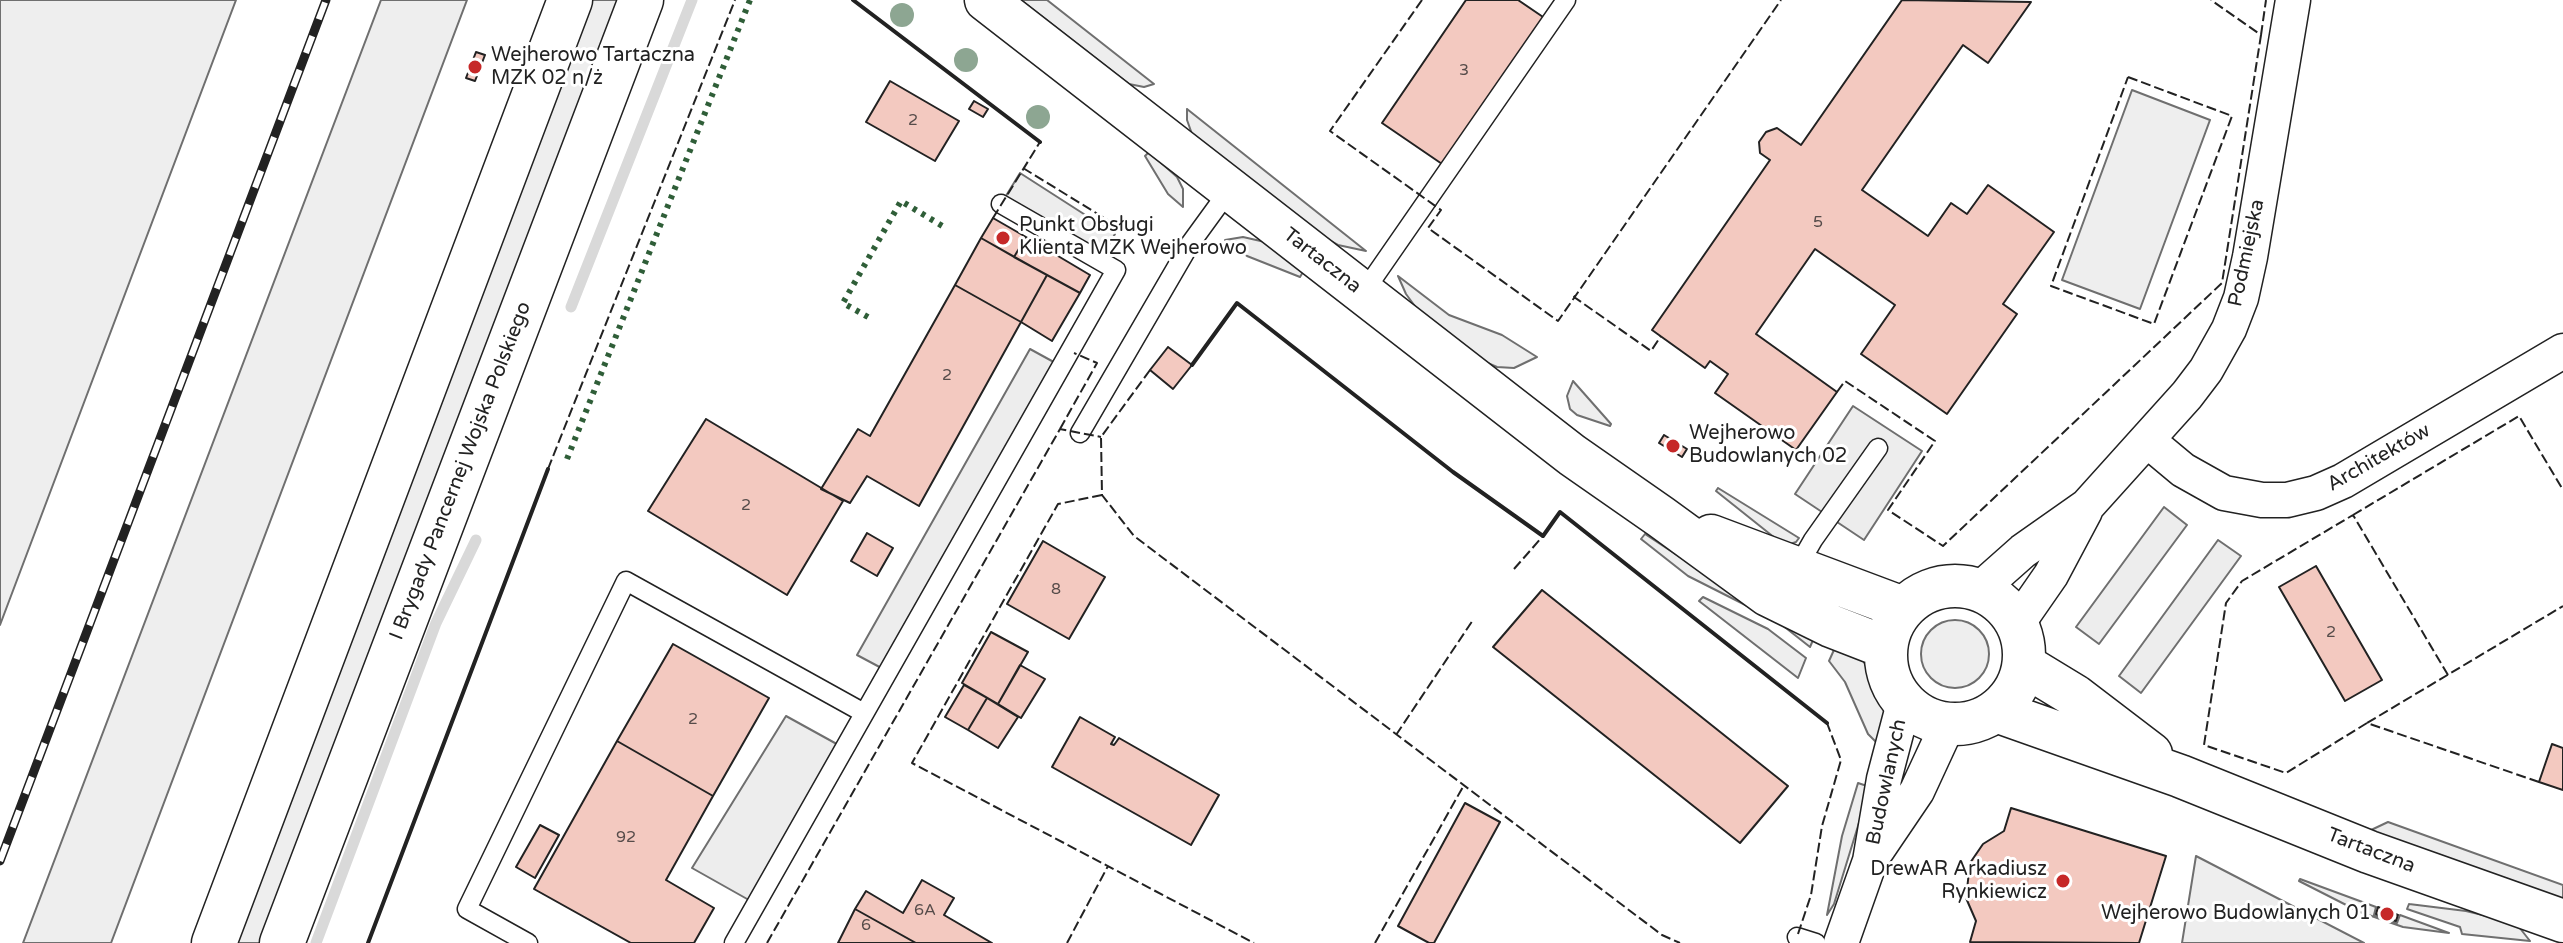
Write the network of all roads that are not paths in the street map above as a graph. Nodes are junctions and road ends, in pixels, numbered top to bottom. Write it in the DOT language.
graph roads {
  1 [pos="570,0"];
  2 [pos="641,0"];
  3 [pos="986,0"];
  4 [pos="1566,0"];
  5 [pos="2293,0"];
  6 [pos="1230,189"];
  7 [pos="1001,204"];
  8 [pos="1363,293"];
  9 [pos="2563,351"];
  10 [pos="1080,433"];
  11 [pos="2147,440"];
  12 [pos="1878,448"];
  13 [pos="2087,506"];
  14 [pos="1661,517"];
  15 [pos="1797,568"];
  16 [pos="1979,590"];
  17 [pos="1903,608"];
  18 [pos="2017,624"];
  19 [pos="1885,647"];
  20 [pos="2024,665"];
  21 [pos="1904,703"];
  22 [pos="1996,711"];
  23 [pos="864,713"];
  24 [pos="1948,724"];
  25 [pos="2180,776"];
  26 [pos="1870,861"];
  27 [pos="2563,921"];
  28 [pos="1797,937"];
  29 [pos="214,943"];
  30 [pos="282,943"];
  31 [pos="528,943"];
  32 [pos="734,943"];
  33 [pos="1816,943"];
  34 [pos="1841,943"];
  1 -- 29 [label="main road"];
  2 -- 30 [label="main road, I Brygady Pancernej Wojska Polskiego"];
  3 -- 6 [label="street, Tartaczna"];
  4 -- 8 [label="lane"];
  5 -- 11 [label="street, Podmiejska"];
  6 -- 8 [label="street, Tartaczna"];
  6 -- 10 [label="lane"];
  7 -- 23 [label="lane"];
  8 -- 14 [label="street, Tartaczna"];
  9 -- 11 [label="street, Architektów"];
  11 -- 13 [label="street, Podmiejska"];
  12 -- 15 [label="lane"];
  13 -- 16 [label="street, Podmiejska"];
  13 -- 18 [label="street, Podmiejska"];
  14 -- 15 [label="street, Tartaczna"];
  14 -- 19 [label="street, Tartaczna"];
  15 -- 17 [label="street, Tartaczna"];
  16 -- 17 [label="street"];
  16 -- 18 [label="street"];
  17 -- 19 [label="street"];
  18 -- 20 [label="street"];
  19 -- 21 [label="street"];
  20 -- 22 [label="street"];
  20 -- 25 [label="street, Tartaczna"];
  21 -- 24 [label="street"];
  21 -- 26 [label="street, Budowlanych"];
  22 -- 24 [label="street"];
  22 -- 25 [label="street, Tartaczna"];
  23 -- 31 [label="lane"];
  23 -- 32 [label="lane"];
  24 -- 26 [label="street, Budowlanych"];
  25 -- 27 [label="street, Tartaczna"];
  26 -- 34 [label="street, Budowlanych"];
  28 -- 33 [label="lane"];
}
